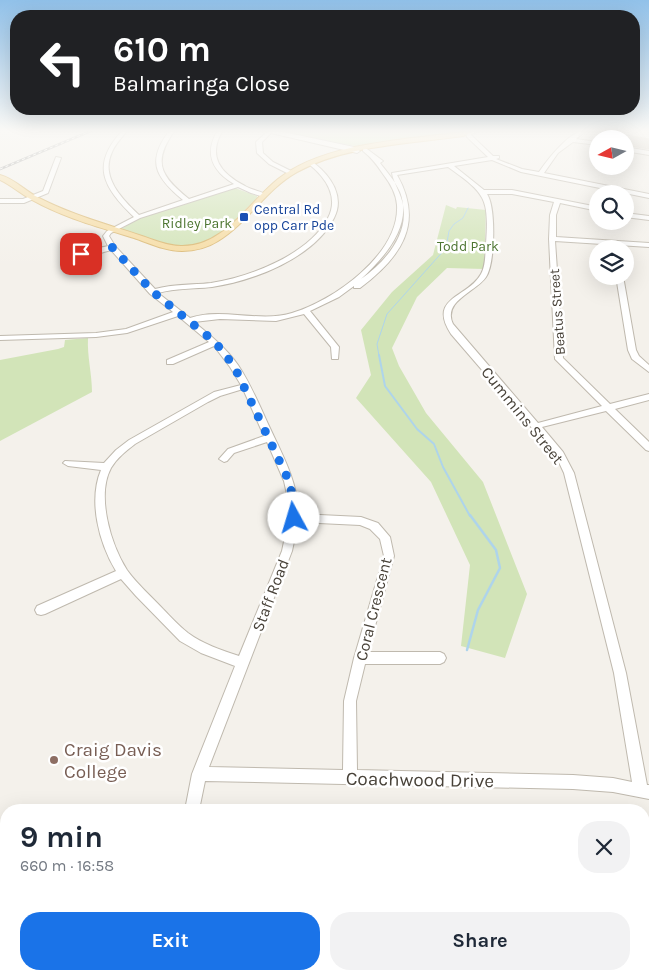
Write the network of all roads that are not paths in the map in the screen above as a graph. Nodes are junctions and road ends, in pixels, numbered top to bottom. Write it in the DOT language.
graph roads {
  1 [pos="52,176"];
  2 [pos="107,176"];
  3 [pos="162,176"];
  4 [pos="225,176"];
  5 [pos="289,176"];
  6 [pos="324,176"];
  7 [pos="387,176"];
  8 [pos="395,176"];
  9 [pos="463,176"];
  10 [pos="548,176"];
  11 [pos="0,177"];
  12 [pos="237,185"];
  13 [pos="484,192"];
  14 [pos="264,195"];
  15 [pos="649,196"];
  16 [pos="34,198"];
  17 [pos="0,201"];
  18 [pos="188,201"];
  19 [pos="558,201"];
  20 [pos="589,207"];
  21 [pos="138,216"];
  22 [pos="634,216"];
  23 [pos="649,218"];
  24 [pos="113,230"];
  25 [pos="552,239"];
  26 [pos="589,243"];
  27 [pos="634,245"];
  28 [pos="649,245"];
  29 [pos="112,247"];
  30 [pos="98,251"];
  31 [pos="621,285"];
  32 [pos="153,292"];
  33 [pos="310,310"];
  34 [pos="178,313"];
  35 [pos="189,320"];
  36 [pos="0,338"];
  37 [pos="215,342"];
  38 [pos="335,357"];
  39 [pos="170,362"];
  40 [pos="649,369"];
  41 [pos="246,386"];
  42 [pos="649,397"];
  43 [pos="607,408"];
  44 [pos="536,426"];
  45 [pos="269,438"];
  46 [pos="649,448"];
  47 [pos="224,459"];
  48 [pos="68,463"];
  49 [pos="107,467"];
  50 [pos="294,518"];
  51 [pos="123,573"];
  52 [pos="41,610"];
  53 [pos="360,658"];
  54 [pos="440,658"];
  55 [pos="244,663"];
  56 [pos="199,774"];
  57 [pos="350,778"];
  58 [pos="646,793"];
  59 [pos="193,804"];
  1 -- 16 [label="street"];
  2 -- 21 [label="street"];
  3 -- 18 [label="street"];
  4 -- 12 [label="street"];
  5 -- 14 [label="main road"];
  6 -- 32 [label="street"];
  7 -- 33 [label="street"];
  8 -- 33 [label="street"];
  9 -- 13 [label="street"];
  10 -- 15 [label="street"];
  11 -- 16 [label="main road"];
  12 -- 14 [label="street"];
  12 -- 18 [label="street"];
  13 -- 19 [label="street"];
  13 -- 44 [label="street, Cummins Street"];
  14 -- 24 [label="main road"];
  16 -- 17 [label="street"];
  16 -- 24 [label="main road"];
  18 -- 21 [label="street"];
  19 -- 20 [label="street"];
  19 -- 25 [label="street, Beatus Street"];
  21 -- 24 [label="street"];
  22 -- 23 [label="street"];
  24 -- 29 [label="street"];
  25 -- 26 [label="street"];
  25 -- 43 [label="street, Beatus Street"];
  27 -- 28 [label="street"];
  29 -- 30 [label="street"];
  29 -- 32 [label="street, Staff Road"];
  31 -- 40 [label="street"];
  32 -- 34 [label="street, Staff Road"];
  33 -- 35 [label="street"];
  33 -- 38 [label="street"];
  34 -- 35 [label="street, Staff Road"];
  34 -- 36 [label="street"];
  35 -- 37 [label="street, Staff Road"];
  37 -- 39 [label="street"];
  37 -- 41 [label="street, Staff Road"];
  41 -- 45 [label="street, Staff Road"];
  41 -- 49 [label="street"];
  42 -- 43 [label="street"];
  43 -- 44 [label="street"];
  43 -- 46 [label="street, Beatus Street"];
  44 -- 58 [label="street, Cummins Street"];
  45 -- 47 [label="street"];
  45 -- 50 [label="street, Staff Road"];
  48 -- 49 [label="street"];
  49 -- 51 [label="street"];
  50 -- 53 [label="street, Coral Crescent"];
  50 -- 55 [label="street, Staff Road"];
  51 -- 52 [label="street"];
  51 -- 55 [label="street"];
  53 -- 54 [label="street"];
  53 -- 57 [label="street, Coral Crescent"];
  55 -- 56 [label="street, Staff Road"];
  56 -- 57 [label="street, Coachwood Drive"];
  56 -- 59 [label="street, Staff Road"];
  57 -- 58 [label="street, Coachwood Drive"];
}
